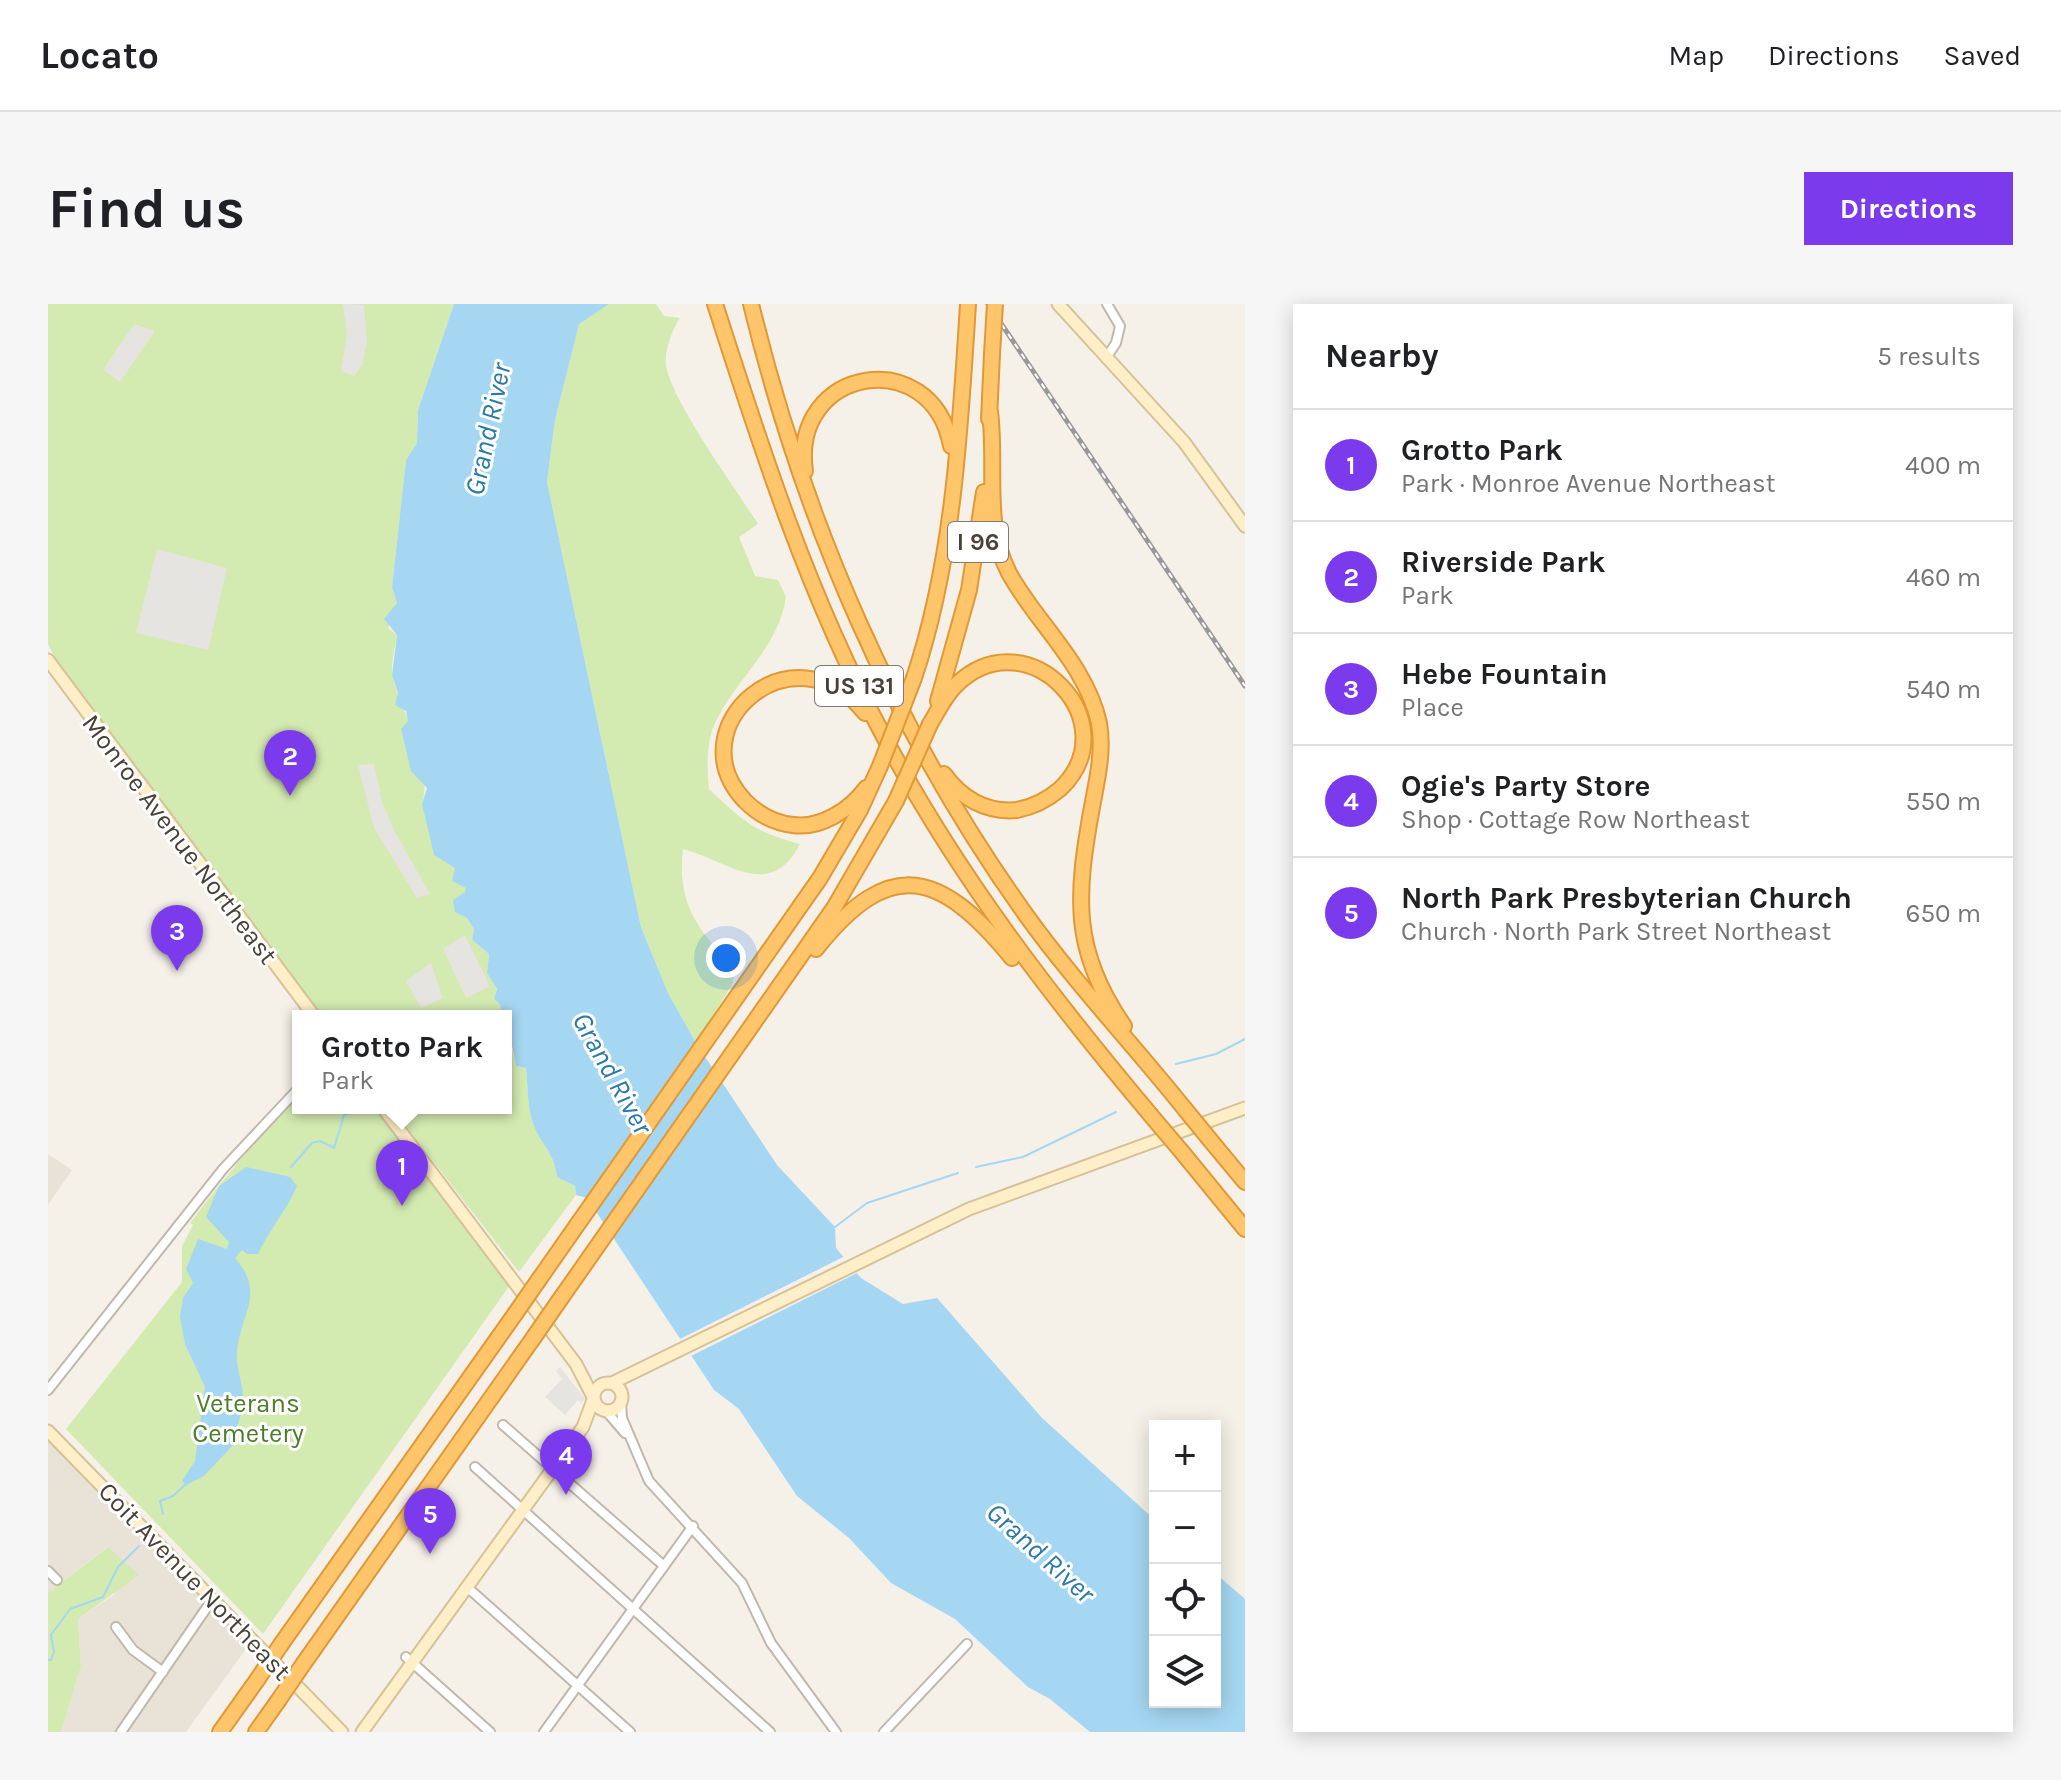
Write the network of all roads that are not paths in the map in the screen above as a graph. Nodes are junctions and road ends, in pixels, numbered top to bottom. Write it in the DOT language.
graph roads {
  1 [pos="715,304"];
  2 [pos="751,304"];
  3 [pos="995,304"];
  4 [pos="1058,304"];
  5 [pos="1107,304"];
  6 [pos="967,311"];
  7 [pos="1106,358"];
  8 [pos="990,412"];
  9 [pos="954,487"];
  10 [pos="809,499"];
  11 [pos="1245,526"];
  12 [pos="48,660"];
  13 [pos="907,724"];
  14 [pos="930,724"];
  15 [pos="881,733"];
  16 [pos="877,770"];
  17 [pos="310,1010"];
  18 [pos="759,1016"];
  19 [pos="1079,1030"];
  20 [pos="292,1095"];
  21 [pos="1182,1106"];
  22 [pos="1245,1108"];
  23 [pos="388,1114"];
  24 [pos="1245,1182"];
  25 [pos="1245,1229"];
  26 [pos="576,1364"];
  27 [pos="642,1371"];
  28 [pos="609,1383"];
  29 [pos="48,1390"];
  30 [pos="593,1398"];
  31 [pos="622,1400"];
  32 [pos="606,1412"];
  33 [pos="503,1425"];
  34 [pos="583,1427"];
  35 [pos="48,1431"];
  36 [pos="630,1437"];
  37 [pos="475,1467"];
  38 [pos="552,1468"];
  39 [pos="523,1510"];
  40 [pos="693,1526"];
  41 [pos="664,1566"];
  42 [pos="48,1571"];
  43 [pos="57,1580"];
  44 [pos="467,1587"];
  45 [pos="212,1600"];
  46 [pos="634,1609"];
  47 [pos="116,1627"];
  48 [pos="967,1644"];
  49 [pos="409,1660"];
  50 [pos="163,1672"];
  51 [pos="578,1686"];
  52 [pos="121,1732"];
  53 [pos="220,1732"];
  54 [pos="256,1732"];
  55 [pos="342,1732"];
  56 [pos="362,1732"];
  57 [pos="490,1732"];
  58 [pos="544,1732"];
  59 [pos="630,1732"];
  60 [pos="770,1732"];
  61 [pos="836,1732"];
  62 [pos="884,1732"];
  1 -- 15 [label="highway, US 131"];
  2 -- 10 [label="highway, US 131"];
  3 -- 8 [label="highway, I 96, bridge"];
  4 -- 7 [label="main road"];
  5 -- 7 [label="street"];
  6 -- 9 [label="highway, I 96"];
  7 -- 11 [label="main road"];
  8 -- 14 [label="highway, I 96"];
  8 -- 21 [label="highway"];
  9 -- 10 [label="highway"];
  9 -- 16 [label="highway, I 96, bridge"];
  10 -- 13 [label="highway, US 131"];
  12 -- 17 [label="main road, Monroe Avenue Northeast"];
  13 -- 14 [label="highway"];
  13 -- 21 [label="highway, US 131"];
  14 -- 18 [label="highway, I 96, bridge"];
  15 -- 16 [label="highway"];
  15 -- 19 [label="highway, US 131"];
  16 -- 53 [label="highway, I 96, bridge"];
  18 -- 19 [label="highway"];
  18 -- 54 [label="highway, I 96, bridge"];
  19 -- 25 [label="highway, US 131, bridge"];
  20 -- 29 [label="street"];
  21 -- 24 [label="highway, US 131, bridge"];
  22 -- 27 [label="main road"];
  23 -- 26 [label="main road"];
  26 -- 28 [label="main road"];
  26 -- 30 [label="main road"];
  27 -- 28 [label="main road"];
  27 -- 31 [label="main road"];
  28 -- 30 [label="main road"];
  28 -- 31 [label="main road"];
  30 -- 32 [label="main road"];
  30 -- 34 [label="main road"];
  31 -- 32 [label="main road"];
  31 -- 36 [label="street"];
  32 -- 34 [label="main road"];
  32 -- 36 [label="street"];
  33 -- 38 [label="street"];
  34 -- 38 [label="main road"];
  35 -- 45 [label="main road, Coit Avenue Northeast"];
  36 -- 40 [label="street"];
  37 -- 39 [label="street"];
  38 -- 39 [label="main road"];
  38 -- 41 [label="street"];
  39 -- 44 [label="main road"];
  39 -- 46 [label="street"];
  40 -- 41 [label="street"];
  40 -- 61 [label="street"];
  41 -- 46 [label="street"];
  42 -- 43 [label="street"];
  44 -- 49 [label="main road"];
  44 -- 51 [label="street"];
  45 -- 50 [label="street"];
  45 -- 55 [label="main road, Coit Avenue Northeast"];
  46 -- 51 [label="street"];
  46 -- 60 [label="street"];
  47 -- 50 [label="street"];
  48 -- 62 [label="street"];
  49 -- 56 [label="main road"];
  49 -- 57 [label="street"];
  50 -- 52 [label="street"];
  51 -- 58 [label="street"];
  51 -- 59 [label="street"];
}
